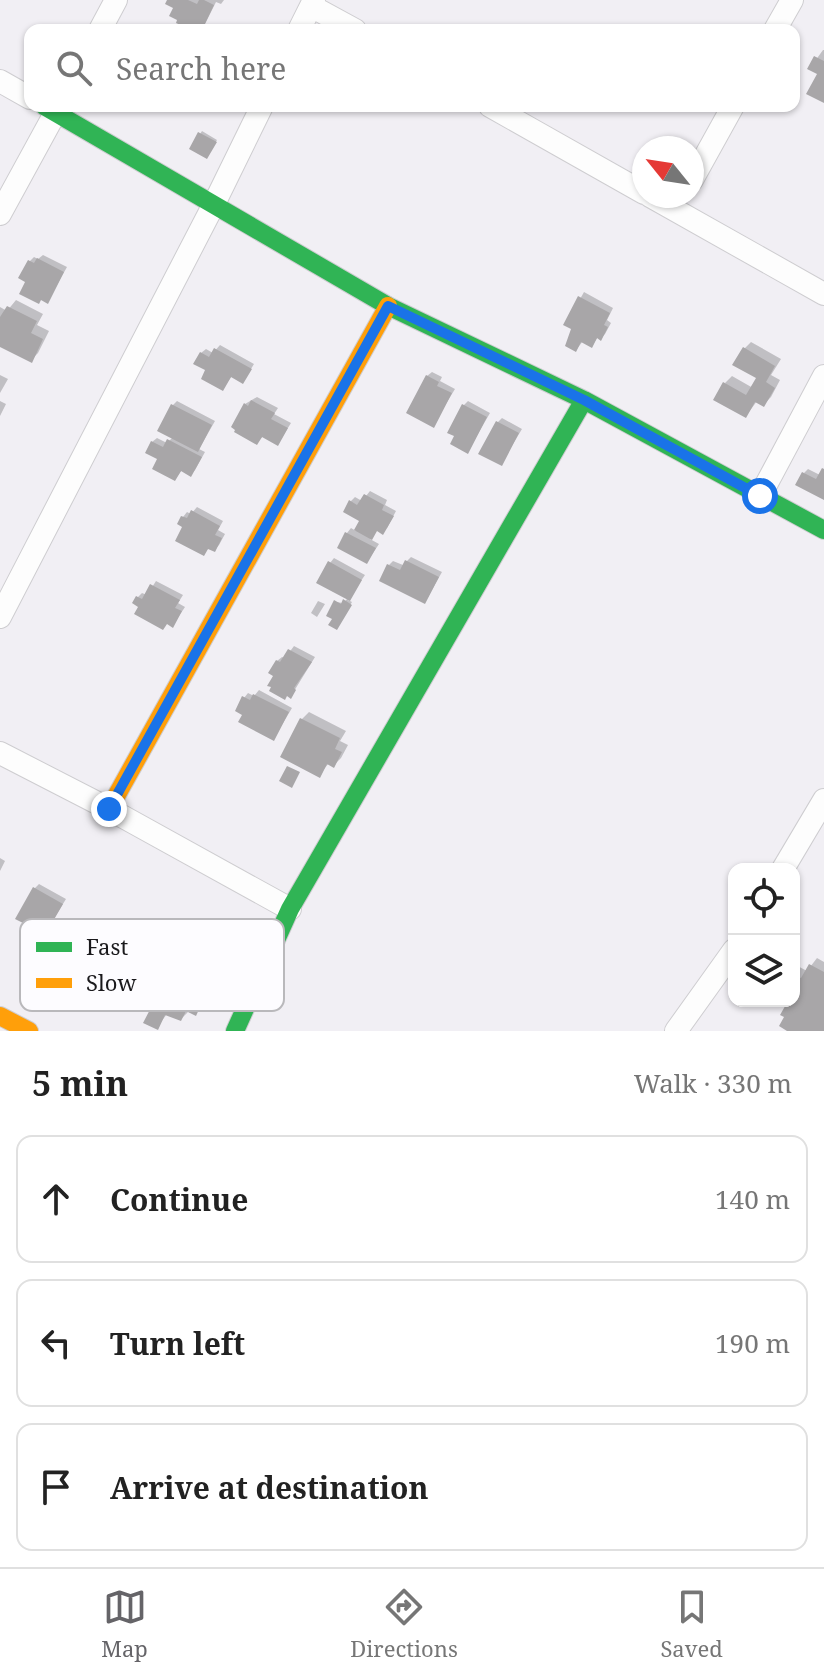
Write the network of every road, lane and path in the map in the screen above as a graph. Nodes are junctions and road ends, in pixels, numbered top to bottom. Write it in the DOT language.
graph roads {
  1 [pos="116,0"];
  2 [pos="792,0"];
  3 [pos="313,3"];
  4 [pos="103,24"];
  5 [pos="302,24"];
  6 [pos="346,24"];
  7 [pos="778,24"];
  8 [pos="0,81"];
  9 [pos="24,95"];
  10 [pos="51,112"];
  11 [pos="60,112"];
  12 [pos="259,112"];
  13 [pos="501,112"];
  14 [pos="730,112"];
  15 [pos="704,158"];
  16 [pos="632,186"];
  17 [pos="213,206"];
  18 [pos="687,208"];
  19 [pos="0,214"];
  20 [pos="824,294"];
  21 [pos="388,306"];
  22 [pos="824,376"];
  23 [pos="584,400"];
  24 [pos="760,496"];
  25 [pos="824,530"];
  26 [pos="0,617"];
  27 [pos="0,753"];
  28 [pos="824,800"];
  29 [pos="109,809"];
  30 [pos="787,863"];
  31 [pos="290,909"];
  32 [pos="284,922"];
  33 [pos="728,958"];
  34 [pos="244,1011"];
  35 [pos="0,1016"];
  36 [pos="29,1031"];
  37 [pos="235,1031"];
  38 [pos="676,1031"];
  1 -- 4 [label="street"];
  2 -- 7 [label="street"];
  3 -- 5 [label="street"];
  3 -- 6 [label="street"];
  8 -- 9 [label="street"];
  10 -- 19 [label="street"];
  11 -- 17 [label="street"];
  12 -- 17 [label="street"];
  13 -- 16 [label="street"];
  14 -- 15 [label="street"];
  17 -- 21 [label="street"];
  17 -- 26 [label="street"];
  18 -- 20 [label="street"];
  21 -- 23 [label="street"];
  21 -- 29 [label="street"];
  22 -- 24 [label="street"];
  23 -- 24 [label="street"];
  23 -- 31 [label="street"];
  24 -- 25 [label="street"];
  27 -- 29 [label="street"];
  28 -- 30 [label="street"];
  29 -- 31 [label="street"];
  31 -- 32 [label="street"];
  33 -- 38 [label="street"];
  34 -- 37 [label="street"];
  35 -- 36 [label="street"];
}
